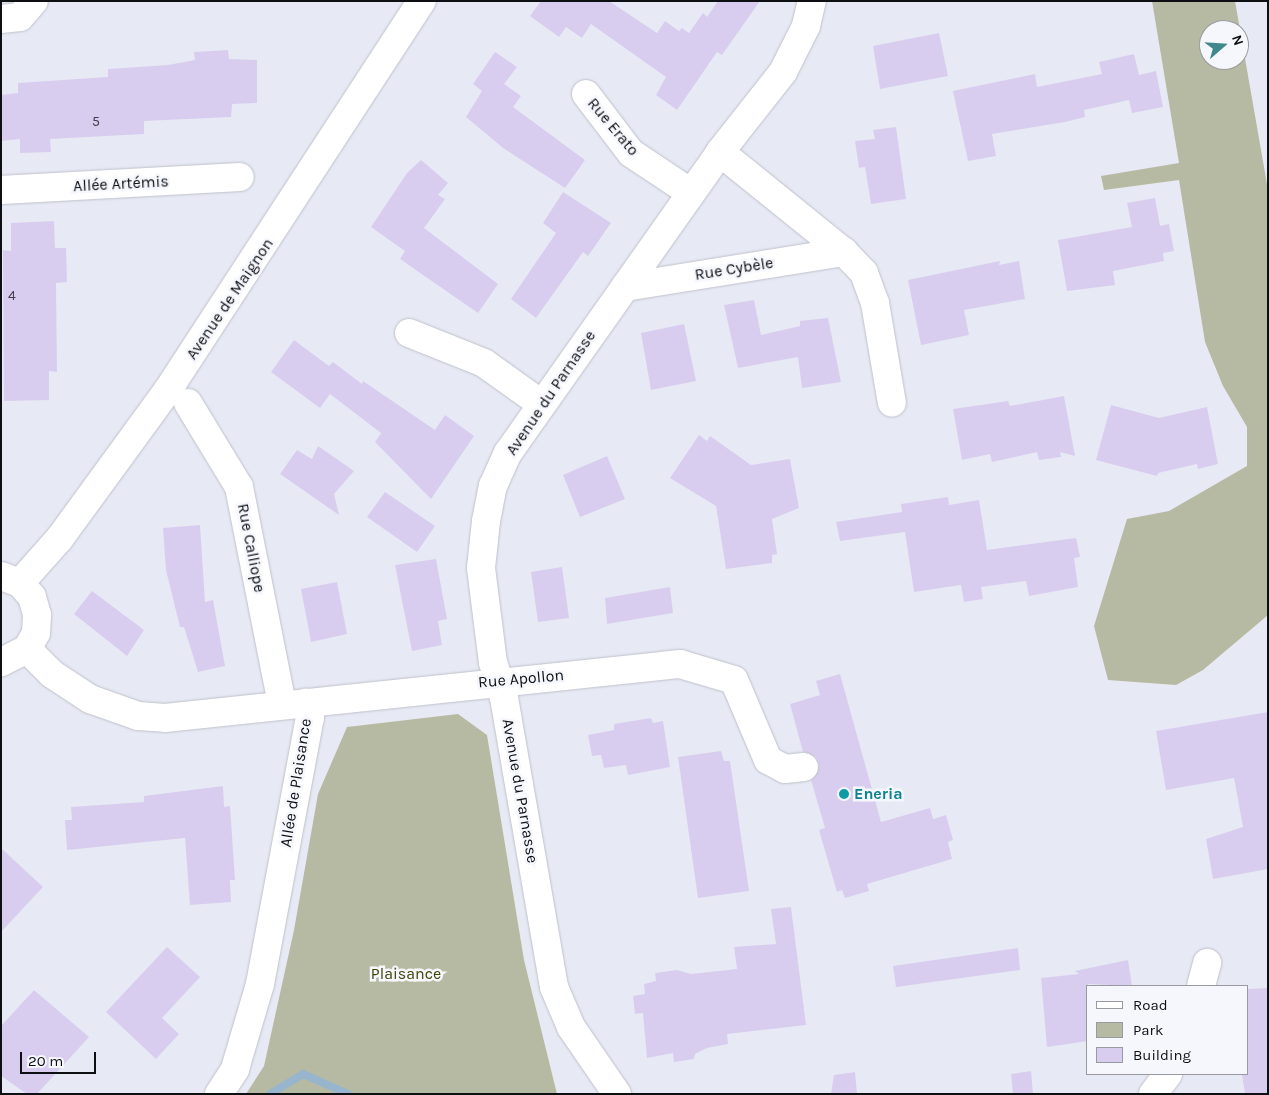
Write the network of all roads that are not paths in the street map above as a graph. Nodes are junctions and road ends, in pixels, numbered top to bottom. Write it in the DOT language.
graph roads {
  1 [pos="34,1"];
  2 [pos="422,1"];
  3 [pos="812,1"];
  4 [pos="1,19"];
  5 [pos="586,94"];
  6 [pos="720,152"];
  7 [pos="240,177"];
  8 [pos="1,190"];
  9 [pos="691,192"];
  10 [pos="844,252"];
  11 [pos="625,287"];
  12 [pos="409,333"];
  13 [pos="188,403"];
  14 [pos="892,403"];
  15 [pos="540,404"];
  16 [pos="10,580"];
  17 [pos="27,649"];
  18 [pos="1,662"];
  19 [pos="500,680"];
  20 [pos="294,704"];
  21 [pos="804,767"];
  22 [pos="1167,1075"];
  23 [pos="219,1094"];
  24 [pos="617,1094"];
  25 [pos="1154,1094"];
  1 -- 4 [label="street"];
  2 -- 16 [label="street, Avenue de Maignon"];
  3 -- 6 [label="street, Avenue du Parnasse"];
  5 -- 9 [label="street, Rue Erato"];
  6 -- 9 [label="street, Avenue du Parnasse"];
  6 -- 10 [label="street"];
  7 -- 8 [label="street, Allée Artémis"];
  9 -- 11 [label="street, Avenue du Parnasse"];
  10 -- 11 [label="street, Rue Cybèle"];
  10 -- 14 [label="street"];
  11 -- 15 [label="street, Avenue du Parnasse"];
  12 -- 15 [label="street"];
  13 -- 20 [label="street, Rue Calliope"];
  15 -- 19 [label="street, Avenue du Parnasse"];
  16 -- 17 [label="street"];
  17 -- 18 [label="street"];
  17 -- 20 [label="street, Allée de Plaisance"];
  19 -- 20 [label="street, Rue Apollon"];
  19 -- 21 [label="street, Rue Apollon"];
  19 -- 24 [label="street, Avenue du Parnasse"];
  20 -- 23 [label="street, Allée de Plaisance"];
  22 -- 25 [label="street"];
}
